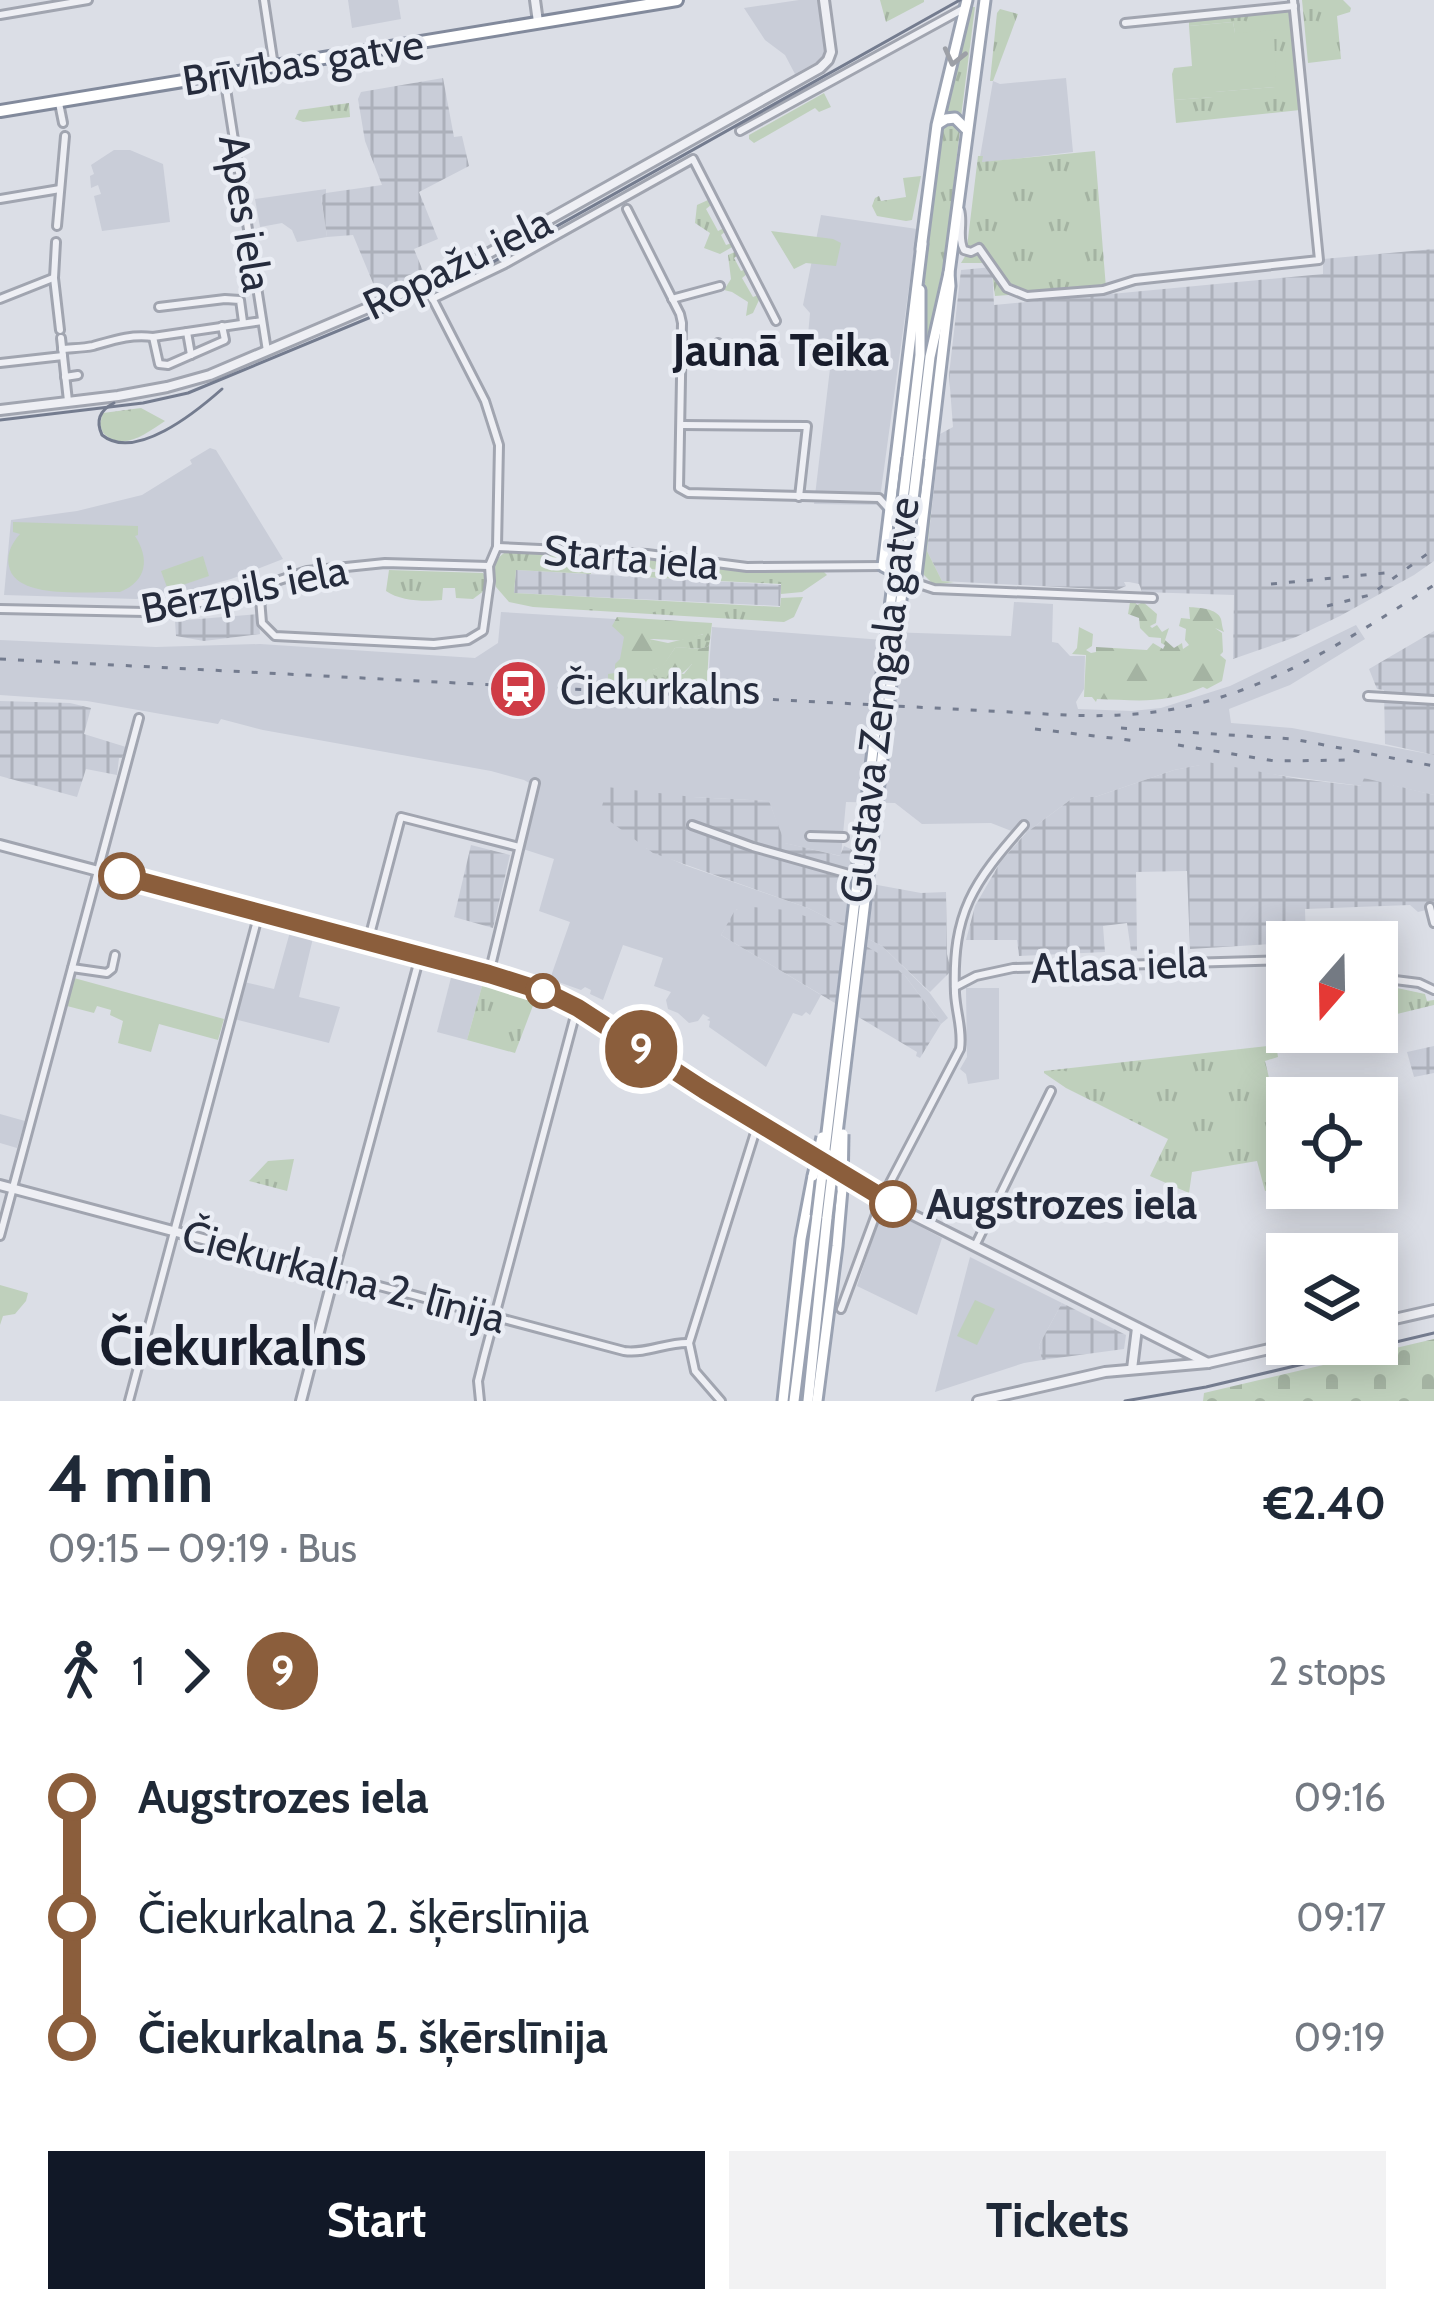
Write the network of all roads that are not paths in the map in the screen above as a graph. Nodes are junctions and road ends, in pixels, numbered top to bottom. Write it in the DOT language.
graph roads {
  1 [pos="88,0"];
  2 [pos="264,0"];
  3 [pos="535,0"];
  4 [pos="676,0"];
  5 [pos="824,0"];
  6 [pos="985,0"];
  7 [pos="1293,3"];
  8 [pos="966,4"];
  9 [pos="0,14"];
  10 [pos="538,23"];
  11 [pos="1125,23"];
  12 [pos="274,66"];
  13 [pos="224,75"];
  14 [pos="59,101"];
  15 [pos="0,111"];
  16 [pos="63,123"];
  17 [pos="937,125"];
  18 [pos="967,130"];
  19 [pos="740,131"];
  20 [pos="65,136"];
  21 [pos="60,189"];
  22 [pos="0,200"];
  23 [pos="959,205"];
  24 [pos="627,209"];
  25 [pos="57,226"];
  26 [pos="56,242"];
  27 [pos="922,244"];
  28 [pos="949,273"];
  29 [pos="54,278"];
  30 [pos="425,284"];
  31 [pos="719,286"];
  32 [pos="0,299"];
  33 [pos="432,299"];
  34 [pos="672,299"];
  35 [pos="159,307"];
  36 [pos="262,321"];
  37 [pos="776,321"];
  38 [pos="243,324"];
  39 [pos="218,327"];
  40 [pos="187,332"];
  41 [pos="153,337"];
  42 [pos="718,343"];
  43 [pos="268,351"];
  44 [pos="63,352"];
  45 [pos="191,355"];
  46 [pos="682,357"];
  47 [pos="0,363"];
  48 [pos="78,375"];
  49 [pos="65,376"];
  50 [pos="68,401"];
  51 [pos="0,410"];
  52 [pos="682,425"];
  53 [pos="912,458"];
  54 [pos="891,486"];
  55 [pos="799,497"];
  56 [pos="879,499"];
  57 [pos="889,509"];
  58 [pos="497,547"];
  59 [pos="489,566"];
  60 [pos="883,566"];
  61 [pos="830,567"];
  62 [pos="916,576"];
  63 [pos="829,578"];
  64 [pos="259,586"];
  65 [pos="1153,598"];
  66 [pos="0,609"];
  67 [pos="1368,696"];
  68 [pos="1434,700"];
  69 [pos="139,718"];
  70 [pos="535,782"];
  71 [pos="692,825"];
  72 [pos="1024,825"];
  73 [pos="810,836"];
  74 [pos="844,837"];
  75 [pos="0,845"];
  76 [pos="519,847"];
  77 [pos="98,870"];
  78 [pos="872,878"];
  79 [pos="1430,907"];
  80 [pos="259,913"];
  81 [pos="1434,923"];
  82 [pos="368,942"];
  83 [pos="115,955"];
  84 [pos="420,956"];
  85 [pos="1266,961"];
  86 [pos="72,968"];
  87 [pos="489,974"];
  88 [pos="1398,980"];
  89 [pos="955,987"];
  90 [pos="1434,990"];
  91 [pos="578,1008"];
  92 [pos="839,1080"];
  93 [pos="1051,1090"];
  94 [pos="758,1123"];
  95 [pos="0,1185"];
  96 [pos="13,1188"];
  97 [pos="882,1198"];
  98 [pos="174,1231"];
  99 [pos="0,1236"];
  100 [pos="975,1246"];
  101 [pos="334,1274"];
  102 [pos="841,1310"];
  103 [pos="1434,1310"];
  104 [pos="494,1317"];
  105 [pos="1398,1319"];
  106 [pos="1137,1328"];
  107 [pos="689,1343"];
  108 [pos="1266,1350"];
  109 [pos="1208,1363"];
  110 [pos="1132,1369"];
  111 [pos="129,1401"];
  112 [pos="301,1401"];
  113 [pos="480,1401"];
  114 [pos="721,1401"];
  115 [pos="783,1401"];
  116 [pos="794,1401"];
  117 [pos="808,1401"];
  118 [pos="817,1401"];
  119 [pos="978,1401"];
  1 -- 9 [label="street"];
  2 -- 12 [label="street"];
  3 -- 10 [label="street"];
  4 -- 10 [label="highway, Brīvības gatve"];
  5 -- 30 [label="street, Ropažu iela"];
  6 -- 18 [label="main road, Gustava Zemgala gatve"];
  7 -- 11 [label="street"];
  7 -- 23 [label="street"];
  8 -- 17 [label="main road, Gustava Zemgala gatve, one-way"];
  8 -- 19 [label="street"];
  10 -- 12 [label="highway, Brīvības gatve"];
  12 -- 13 [label="highway, Brīvības gatve"];
  13 -- 14 [label="highway, Brīvības gatve"];
  13 -- 36 [label="street, Apes iela"];
  14 -- 15 [label="highway, Brīvības gatve"];
  14 -- 16 [label="street"];
  17 -- 18 [label="main road"];
  17 -- 27 [label="main road, Gustava Zemgala gatve"];
  18 -- 23 [label="main road, Gustava Zemgala gatve"];
  20 -- 21 [label="street"];
  21 -- 22 [label="street"];
  21 -- 25 [label="street"];
  23 -- 28 [label="main road, Gustava Zemgala gatve"];
  24 -- 34 [label="street"];
  26 -- 29 [label="street"];
  27 -- 53 [label="main road, Gustava Zemgala gatve"];
  27 -- 54 [label="main road"];
  28 -- 53 [label="main road, Gustava Zemgala gatve"];
  28 -- 62 [label="main road"];
  29 -- 32 [label="street"];
  29 -- 44 [label="street"];
  30 -- 33 [label="street"];
  30 -- 43 [label="street, Ropažu iela"];
  31 -- 34 [label="street"];
  33 -- 37 [label="street, Ropažu iela"];
  33 -- 58 [label="street"];
  34 -- 46 [label="street"];
  35 -- 38 [label="street"];
  36 -- 38 [label="street"];
  36 -- 43 [label="street, Apes iela"];
  38 -- 39 [label="street"];
  39 -- 40 [label="street"];
  39 -- 45 [label="street"];
  40 -- 41 [label="street"];
  40 -- 45 [label="street"];
  41 -- 44 [label="street"];
  41 -- 45 [label="street"];
  42 -- 46 [label="street"];
  43 -- 50 [label="street, Ropažu iela"];
  44 -- 47 [label="street"];
  44 -- 49 [label="street"];
  46 -- 52 [label="street"];
  48 -- 49 [label="street"];
  49 -- 50 [label="street"];
  50 -- 51 [label="street, Ropažu iela"];
  52 -- 55 [label="street, Gustava Zemgala gatve"];
  52 -- 55 [label="street"];
  53 -- 92 [label="main road, Gustava Zemgala gatve, bridge"];
  54 -- 56 [label="street, Gustava Zemgala gatve"];
  54 -- 57 [label="main road"];
  55 -- 56 [label="street, Gustava Zemgala gatve"];
  56 -- 57 [label="street, Gustava Zemgala gatve"];
  57 -- 60 [label="main road"];
  58 -- 59 [label="street, Starta iela"];
  58 -- 61 [label="street, Starta iela"];
  59 -- 64 [label="street, Bērzpils iela"];
  59 -- 64 [label="street, Starta iela"];
  60 -- 61 [label="street, Starta iela"];
  60 -- 62 [label="main road"];
  61 -- 63 [label="street"];
  62 -- 65 [label="street"];
  64 -- 66 [label="street, Bērzpils iela"];
  67 -- 68 [label="street"];
  69 -- 77 [label="street"];
  70 -- 76 [label="street"];
  71 -- 78 [label="street"];
  72 -- 89 [label="street"];
  73 -- 74 [label="street"];
  75 -- 77 [label="street"];
  76 -- 82 [label="street"];
  76 -- 87 [label="street"];
  77 -- 80 [label="street"];
  77 -- 86 [label="street"];
  79 -- 81 [label="street"];
  80 -- 82 [label="street"];
  80 -- 98 [label="street"];
  82 -- 84 [label="street"];
  83 -- 86 [label="street"];
  84 -- 87 [label="street"];
  84 -- 101 [label="street"];
  85 -- 89 [label="street, Atlasa iela"];
  86 -- 96 [label="street"];
  87 -- 91 [label="street"];
  88 -- 90 [label="street"];
  89 -- 97 [label="street"];
  91 -- 94 [label="street"];
  91 -- 104 [label="street"];
  92 -- 115 [label="main road, bridge"];
  92 -- 116 [label="main road, Gustava Zemgala gatve, bridge"];
  92 -- 117 [label="main road, Gustava Zemgala gatve, bridge"];
  92 -- 118 [label="main road, bridge"];
  93 -- 100 [label="street"];
  94 -- 97 [label="street"];
  94 -- 107 [label="street"];
  95 -- 96 [label="street, Čiekurkalna 2. līnija"];
  96 -- 98 [label="street, Čiekurkalna 2. līnija"];
  96 -- 99 [label="street"];
  97 -- 100 [label="street"];
  97 -- 102 [label="street"];
  98 -- 101 [label="street, Čiekurkalna 2. līnija"];
  98 -- 111 [label="street"];
  100 -- 106 [label="street"];
  101 -- 104 [label="street, Čiekurkalna 2. līnija"];
  101 -- 112 [label="street"];
  103 -- 105 [label="street"];
  104 -- 107 [label="street, Čiekurkalna 2. līnija"];
  104 -- 113 [label="street"];
  106 -- 109 [label="street"];
  106 -- 110 [label="street"];
  107 -- 114 [label="street"];
  108 -- 109 [label="street"];
  109 -- 110 [label="street"];
  110 -- 119 [label="street"];
}
